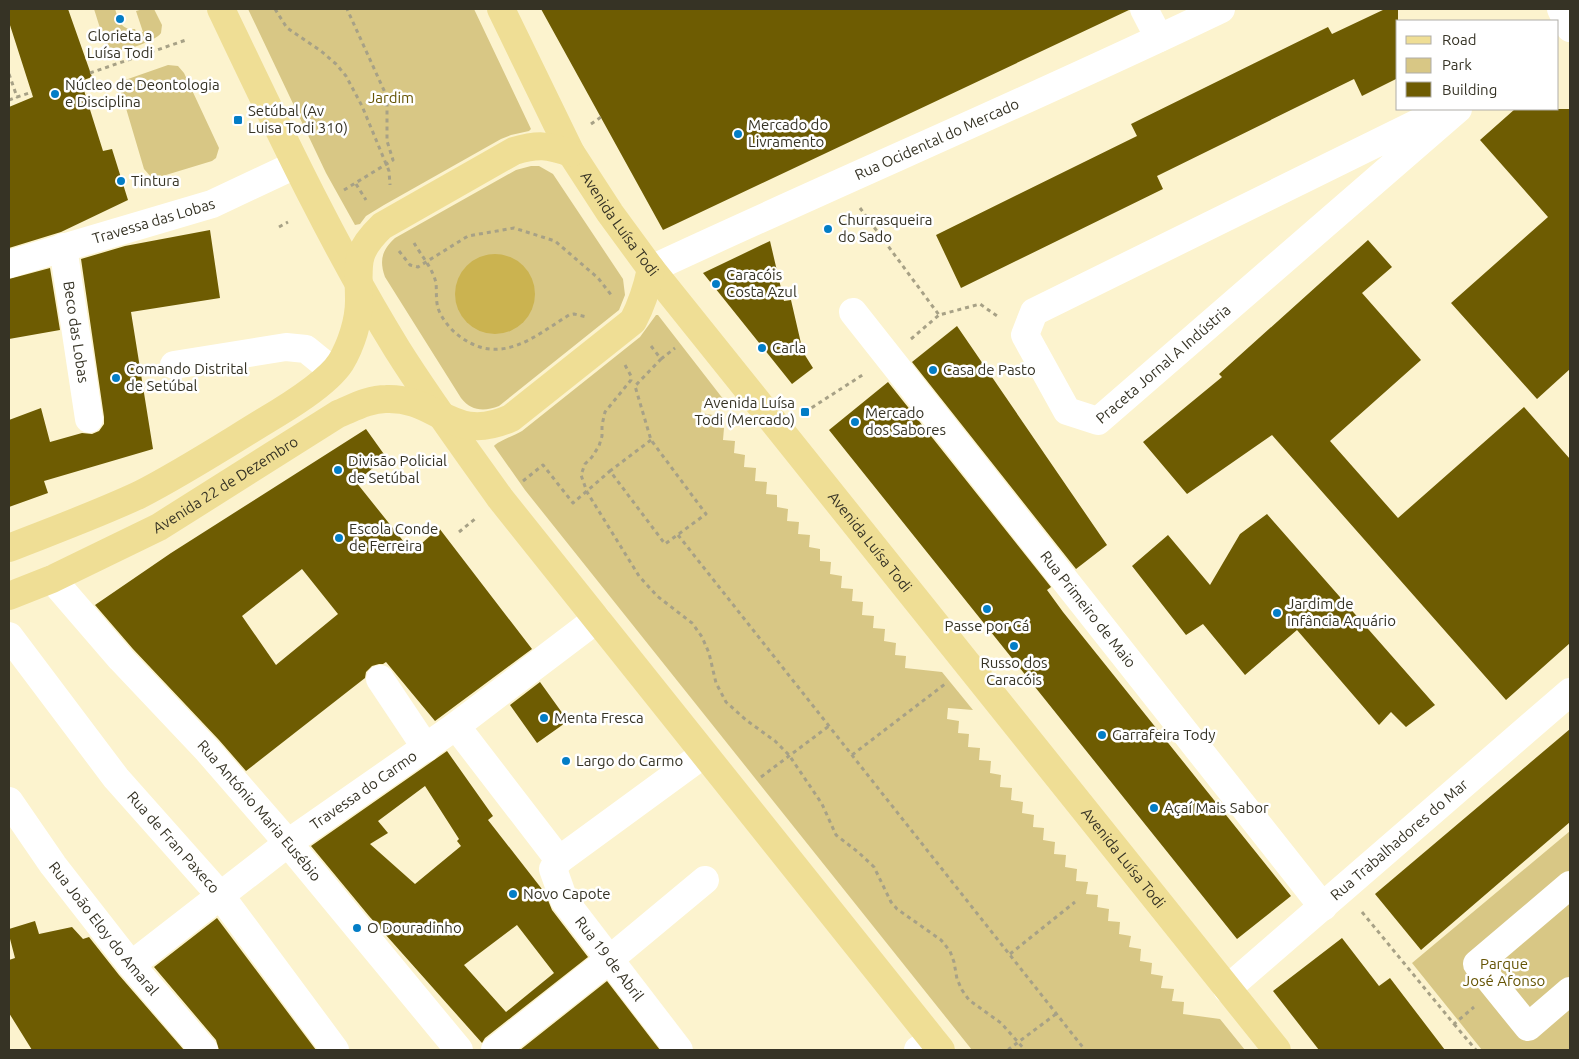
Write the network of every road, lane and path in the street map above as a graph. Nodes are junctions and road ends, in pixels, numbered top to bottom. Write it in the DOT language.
graph roads {
  1 [pos="221,9"];
  2 [pos="275,9"];
  3 [pos="347,9"];
  4 [pos="501,9"];
  5 [pos="1144,9"];
  6 [pos="1221,9"];
  7 [pos="1561,9"];
  8 [pos="1570,28"];
  9 [pos="1570,34"];
  10 [pos="1159,38"];
  11 [pos="186,40"];
  12 [pos="1559,41"];
  13 [pos="90,73"];
  14 [pos="9,74"];
  15 [pos="32,92"];
  16 [pos="17,97"];
  17 [pos="9,100"];
  18 [pos="1444,110"];
  19 [pos="1457,110"];
  20 [pos="601,117"];
  21 [pos="590,124"];
  22 [pos="571,153"];
  23 [pos="295,165"];
  24 [pos="387,165"];
  25 [pos="840,182"];
  26 [pos="340,192"];
  27 [pos="398,217"];
  28 [pos="288,222"];
  29 [pos="278,227"];
  30 [pos="63,247"];
  31 [pos="9,264"];
  32 [pos="651,269"];
  33 [pos="357,280"];
  34 [pos="853,312"];
  35 [pos="618,332"];
  36 [pos="1025,335"];
  37 [pos="678,346"];
  38 [pos="661,359"];
  39 [pos="174,366"];
  40 [pos="332,371"];
  41 [pos="442,417"];
  42 [pos="89,419"];
  43 [pos="610,471"];
  44 [pos="516,486"];
  45 [pos="587,492"];
  46 [pos="475,519"];
  47 [pos="459,532"];
  48 [pos="678,535"];
  49 [pos="9,548"];
  50 [pos="52,579"];
  51 [pos="9,596"];
  52 [pos="597,619"];
  53 [pos="9,636"];
  54 [pos="380,679"];
  55 [pos="945,683"];
  56 [pos="1570,692"];
  57 [pos="456,726"];
  58 [pos="829,726"];
  59 [pos="426,748"];
  60 [pos="704,754"];
  61 [pos="852,755"];
  62 [pos="789,756"];
  63 [pos="760,778"];
  64 [pos="9,801"];
  65 [pos="288,843"];
  66 [pos="558,860"];
  67 [pos="705,880"];
  68 [pos="1570,885"];
  69 [pos="220,895"];
  70 [pos="1075,902"];
  71 [pos="1323,907"];
  72 [pos="1010,954"];
  73 [pos="610,959"];
  74 [pos="131,965"];
  75 [pos="1227,988"];
  76 [pos="1570,991"];
  77 [pos="1056,1014"];
  78 [pos="1454,1024"];
  79 [pos="1019,1041"];
  80 [pos="931,1047"];
  81 [pos="204,1050"];
  82 [pos="335,1050"];
  83 [pos="459,1050"];
  84 [pos="495,1050"];
  85 [pos="679,1050"];
  86 [pos="1010,1050"];
  87 [pos="1025,1050"];
  88 [pos="1085,1050"];
  89 [pos="1277,1050"];
  90 [pos="1476,1050"];
  1 -- 23 [label="main road"];
  2 -- 24 [label="path"];
  3 -- 24 [label="path"];
  4 -- 22 [label="main road, Avenida Luísa Todi"];
  5 -- 10 [label="street"];
  6 -- 10 [label="street, Rua Ocidental do Mercado"];
  7 -- 8 [label="street"];
  9 -- 12 [label="street"];
  10 -- 25 [label="street, Rua Ocidental do Mercado"];
  11 -- 13 [label="path"];
  14 -- 16 [label="path"];
  15 -- 16 [label="path"];
  16 -- 17 [label="path"];
  18 -- 36 [label="street"];
  19 -- 36 [label="street, Praceta Jornal A Indústria"];
  20 -- 21 [label="path"];
  22 -- 27 [label="main road"];
  22 -- 32 [label="main road, Avenida Luísa Todi"];
  23 -- 30 [label="street, Travessa das Lobas"];
  23 -- 33 [label="main road"];
  24 -- 26 [label="path"];
  24 -- 27 [label="path"];
  25 -- 32 [label="street, Rua Ocidental do Mercado"];
  25 -- 36 [label="path"];
  27 -- 33 [label="main road"];
  27 -- 35 [label="path"];
  28 -- 29 [label="path"];
  30 -- 31 [label="street, Travessa das Lobas"];
  30 -- 42 [label="street, Beco das Lobas"];
  32 -- 35 [label="main road"];
  32 -- 75 [label="main road, Avenida Luísa Todi"];
  33 -- 40 [label="main road"];
  33 -- 41 [label="main road"];
  34 -- 71 [label="street, Rua Primeiro de Maio"];
  35 -- 41 [label="main road"];
  35 -- 45 [label="path"];
  37 -- 38 [label="path"];
  39 -- 40 [label="street"];
  40 -- 49 [label="main road"];
  41 -- 50 [label="main road, Avenida 22 de Dezembro"];
  41 -- 52 [label="main road"];
  43 -- 45 [label="path"];
  44 -- 45 [label="path"];
  45 -- 62 [label="path"];
  46 -- 47 [label="path"];
  48 -- 58 [label="path"];
  50 -- 51 [label="main road, Avenida 22 de Dezembro"];
  50 -- 65 [label="street, Rua António Maria Eusébio"];
  52 -- 57 [label="street"];
  52 -- 60 [label="main road"];
  53 -- 69 [label="street, Rua de Fran Paxeco"];
  54 -- 59 [label="street"];
  55 -- 61 [label="path"];
  56 -- 71 [label="street, Rua Trabalhadores do Mar"];
  57 -- 59 [label="street, Travessa do Carmo"];
  57 -- 66 [label="street"];
  58 -- 61 [label="path"];
  58 -- 62 [label="path"];
  59 -- 65 [label="street, Travessa do Carmo"];
  60 -- 66 [label="street"];
  60 -- 80 [label="main road"];
  61 -- 72 [label="path"];
  62 -- 63 [label="path"];
  62 -- 79 [label="path"];
  64 -- 74 [label="street, Rua João Eloy do Amaral"];
  65 -- 69 [label="street, Travessa do Carmo"];
  65 -- 83 [label="street, Rua António Maria Eusébio"];
  66 -- 73 [label="street, Rua 19 de Abril"];
  67 -- 73 [label="street"];
  68 -- 76 [label="street"];
  69 -- 74 [label="street, Travessa do Carmo"];
  69 -- 82 [label="street, Rua de Fran Paxeco"];
  70 -- 72 [label="path"];
  71 -- 75 [label="street, Rua Trabalhadores do Mar"];
  72 -- 77 [label="path"];
  73 -- 84 [label="street"];
  73 -- 85 [label="street, Rua 19 de Abril"];
  74 -- 81 [label="street, Rua João Eloy do Amaral"];
  75 -- 89 [label="main road, Avenida Luísa Todi"];
  77 -- 79 [label="path"];
  77 -- 88 [label="path"];
  78 -- 90 [label="path"];
  79 -- 86 [label="path"];
  79 -- 87 [label="path"];
}
